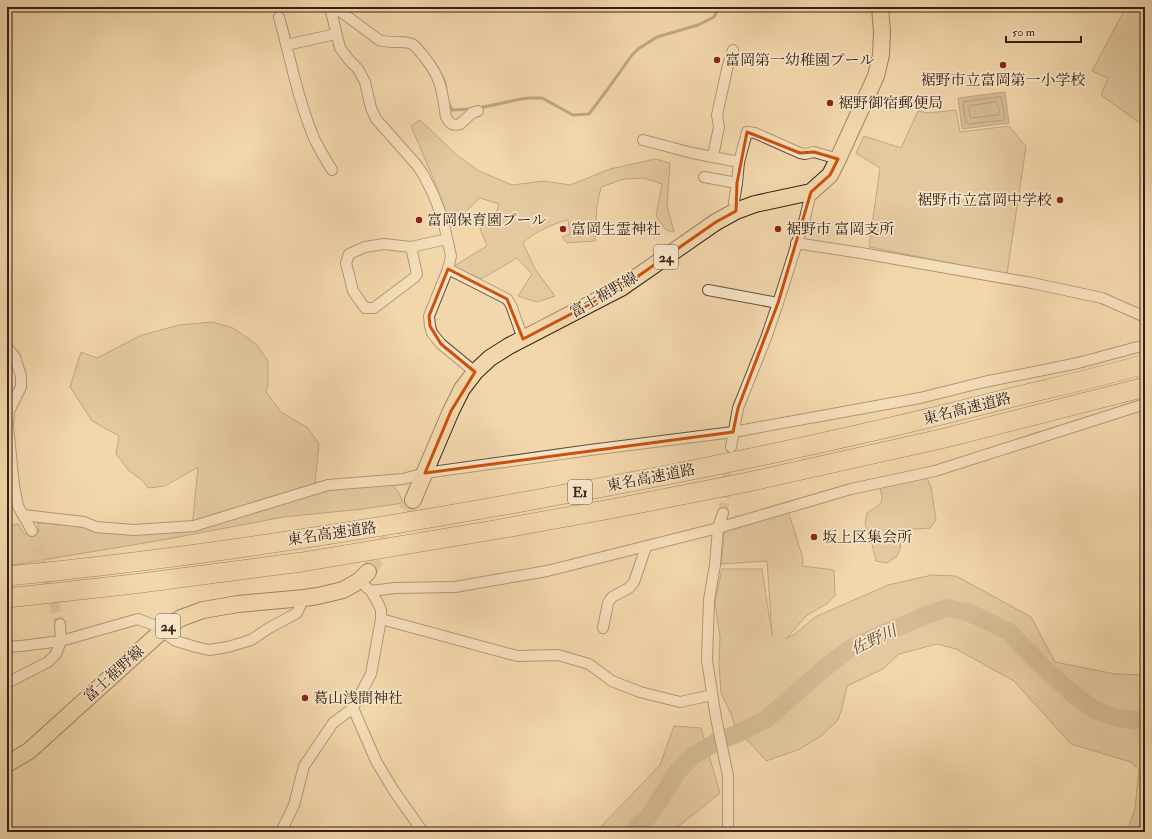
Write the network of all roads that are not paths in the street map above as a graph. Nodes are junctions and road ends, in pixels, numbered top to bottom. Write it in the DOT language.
graph roads {
  1 [pos="880,7"];
  2 [pos="330,10"];
  3 [pos="279,17"];
  4 [pos="336,34"];
  5 [pos="286,45"];
  6 [pos="733,50"];
  7 [pos="478,111"];
  8 [pos="643,140"];
  9 [pos="713,156"];
  10 [pos="838,159"];
  11 [pos="740,162"];
  12 [pos="332,170"];
  13 [pos="704,177"];
  14 [pos="736,183"];
  15 [pos="811,192"];
  16 [pos="736,211"];
  17 [pos="447,239"];
  18 [pos="796,243"];
  19 [pos="411,247"];
  20 [pos="448,269"];
  21 [pos="708,290"];
  22 [pos="778,303"];
  23 [pos="1145,317"];
  24 [pos="523,339"];
  25 [pos="1145,345"];
  26 [pos="7,347"];
  27 [pos="1145,364"];
  28 [pos="475,372"];
  29 [pos="1145,387"];
  30 [pos="1145,404"];
  31 [pos="733,432"];
  32 [pos="730,447"];
  33 [pos="425,473"];
  34 [pos="414,500"];
  35 [pos="723,513"];
  36 [pos="23,515"];
  37 [pos="718,528"];
  38 [pos="32,531"];
  39 [pos="646,547"];
  40 [pos="7,576"];
  41 [pos="366,581"];
  42 [pos="7,598"];
  43 [pos="304,598"];
  44 [pos="381,619"];
  45 [pos="60,624"];
  46 [pos="603,628"];
  47 [pos="162,630"];
  48 [pos="61,641"];
  49 [pos="7,647"];
  50 [pos="7,683"];
  51 [pos="712,695"];
  52 [pos="353,708"];
  53 [pos="7,764"];
  54 [pos="281,832"];
  55 [pos="423,832"];
  56 [pos="728,832"];
  1 -- 10 [label="main road"];
  2 -- 4 [label="street"];
  2 -- 7 [label="street"];
  3 -- 5 [label="street"];
  4 -- 5 [label="street"];
  4 -- 17 [label="street"];
  5 -- 12 [label="street"];
  6 -- 9 [label="street"];
  8 -- 9 [label="street"];
  9 -- 11 [label="street"];
  10 -- 11 [label="street"];
  10 -- 15 [label="main road"];
  11 -- 14 [label="street"];
  13 -- 14 [label="street"];
  14 -- 16 [label="street"];
  15 -- 16 [label="main road, 富士裾野線 / 24"];
  15 -- 18 [label="street"];
  16 -- 24 [label="main road, 富士裾野線 / 24"];
  17 -- 19 [label="street"];
  17 -- 20 [label="street"];
  18 -- 22 [label="street"];
  18 -- 23 [label="street"];
  19 -- 19 [label="street"];
  20 -- 24 [label="street"];
  20 -- 28 [label="street"];
  21 -- 22 [label="street"];
  22 -- 31 [label="street"];
  24 -- 28 [label="main road, 富士裾野線 / 24"];
  25 -- 31 [label="street"];
  26 -- 36 [label="street"];
  27 -- 40 [label="highway, 東名高速道路 / E1"];
  28 -- 33 [label="main road, 富士裾野線 / 24"];
  29 -- 42 [label="highway, 東名高速道路 / E1"];
  30 -- 37 [label="street"];
  31 -- 32 [label="street"];
  31 -- 33 [label="street"];
  33 -- 34 [label="main road, 富士裾野線 / 24"];
  33 -- 36 [label="street"];
  35 -- 37 [label="street"];
  36 -- 38 [label="street"];
  37 -- 39 [label="street"];
  37 -- 51 [label="street"];
  39 -- 41 [label="street"];
  39 -- 46 [label="street"];
  41 -- 43 [label="main road, 富士裾野線 / 24"];
  41 -- 44 [label="street"];
  43 -- 47 [label="main road, 富士裾野線 / 24"];
  43 -- 47 [label="street"];
  44 -- 51 [label="street"];
  44 -- 52 [label="street"];
  45 -- 48 [label="street"];
  47 -- 48 [label="street"];
  47 -- 53 [label="main road, 富士裾野線 / 24"];
  48 -- 49 [label="street"];
  48 -- 50 [label="street"];
  51 -- 56 [label="street"];
  52 -- 54 [label="street"];
  52 -- 55 [label="street"];
}
